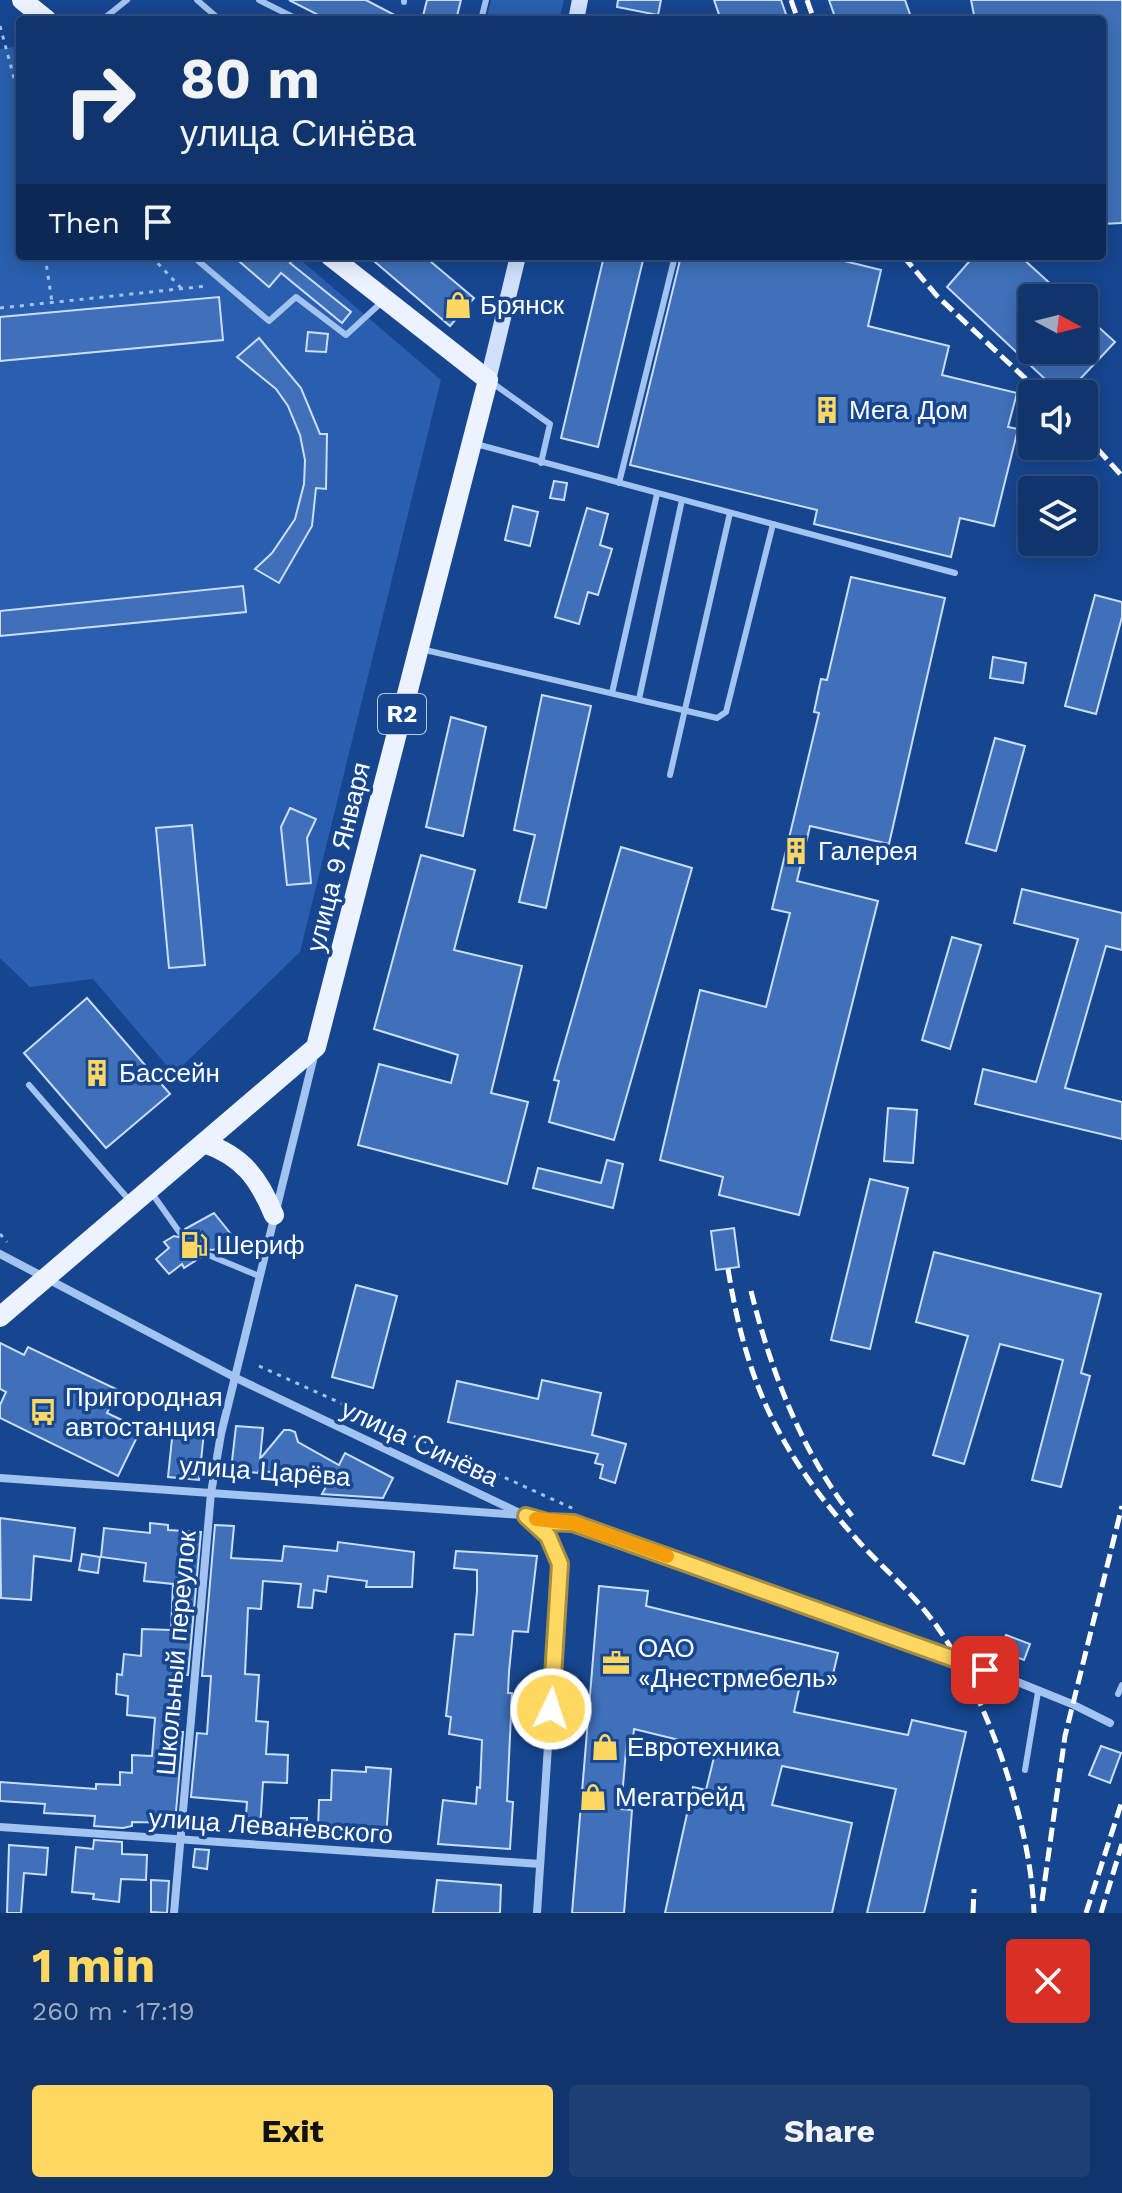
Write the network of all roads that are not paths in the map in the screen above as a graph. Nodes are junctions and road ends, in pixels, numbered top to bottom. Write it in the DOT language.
graph roads {
  1 [pos="22,0"];
  2 [pos="127,0"];
  3 [pos="197,0"];
  4 [pos="259,0"];
  5 [pos="42,16"];
  6 [pos="107,16"];
  7 [pos="215,16"];
  8 [pos="291,16"];
  9 [pos="197,260"];
  10 [pos="335,260"];
  11 [pos="517,260"];
  12 [pos="674,260"];
  13 [pos="383,301"];
  14 [pos="488,380"];
  15 [pos="472,443"];
  16 [pos="541,463"];
  17 [pos="619,483"];
  18 [pos="657,494"];
  19 [pos="682,500"];
  20 [pos="730,513"];
  21 [pos="773,524"];
  22 [pos="955,573"];
  23 [pos="419,648"];
  24 [pos="612,693"];
  25 [pos="639,699"];
  26 [pos="684,710"];
  27 [pos="670,775"];
  28 [pos="316,1047"];
  29 [pos="29,1085"];
  30 [pos="204,1143"];
  31 [pos="149,1189"];
  32 [pos="133,1203"];
  33 [pos="274,1215"];
  34 [pos="180,1233"];
  35 [pos="0,1254"];
  36 [pos="206,1254"];
  37 [pos="259,1276"];
  38 [pos="46,1277"];
  39 [pos="0,1317"];
  40 [pos="236,1378"];
  41 [pos="0,1478"];
  42 [pos="211,1493"];
  43 [pos="526,1516"];
  44 [pos="1122,1685"];
  45 [pos="1038,1692"];
  46 [pos="1118,1694"];
  47 [pos="1110,1723"];
  48 [pos="1025,1770"];
  49 [pos="0,1827"];
  50 [pos="179,1840"];
  51 [pos="540,1864"];
  52 [pos="174,1913"];
  53 [pos="537,1913"];
  1 -- 5 [label="main road"];
  2 -- 6 [label="lane"];
  3 -- 7 [label="lane"];
  4 -- 8 [label="lane"];
  9 -- 13 [label="lane"];
  10 -- 13 [label="main road"];
  11 -- 14 [label="street, улица 9 Января"];
  12 -- 17 [label="lane"];
  13 -- 14 [label="main road"];
  14 -- 15 [label="main road, улица 9 Января / R2"];
  14 -- 16 [label="lane"];
  15 -- 16 [label="lane"];
  15 -- 23 [label="main road, улица 9 Января / R2"];
  16 -- 17 [label="lane"];
  17 -- 18 [label="lane"];
  18 -- 19 [label="lane"];
  18 -- 24 [label="lane"];
  19 -- 20 [label="lane"];
  19 -- 25 [label="lane"];
  20 -- 21 [label="lane"];
  20 -- 26 [label="lane"];
  21 -- 22 [label="lane"];
  21 -- 26 [label="lane"];
  23 -- 24 [label="lane"];
  23 -- 28 [label="main road, улица 9 Января / R2"];
  24 -- 25 [label="lane"];
  25 -- 26 [label="lane"];
  26 -- 27 [label="lane"];
  28 -- 30 [label="main road"];
  28 -- 33 [label="street, улица 9 Января"];
  29 -- 32 [label="lane"];
  30 -- 31 [label="main road"];
  30 -- 33 [label="main road"];
  31 -- 32 [label="main road"];
  31 -- 34 [label="lane"];
  32 -- 38 [label="main road"];
  33 -- 37 [label="street, улица 9 Января"];
  35 -- 38 [label="street, улица Синёва"];
  36 -- 37 [label="lane"];
  37 -- 40 [label="street, улица 9 Января"];
  38 -- 39 [label="main road"];
  38 -- 40 [label="street, улица Синёва"];
  40 -- 42 [label="street, Школьный переулок"];
  40 -- 43 [label="street, улица Синёва"];
  41 -- 42 [label="street, улица Царёва"];
  42 -- 43 [label="street, улица Царёва"];
  42 -- 50 [label="street, Школьный переулок"];
  43 -- 45 [label="street, улица Синёва"];
  43 -- 51 [label="street"];
  44 -- 46 [label="lane"];
  45 -- 47 [label="street, улица Синёва"];
  45 -- 48 [label="lane"];
  49 -- 50 [label="street, улица Леваневского"];
  50 -- 51 [label="street, улица Леваневского"];
  50 -- 52 [label="street, Школьный переулок"];
  51 -- 53 [label="street"];
}
